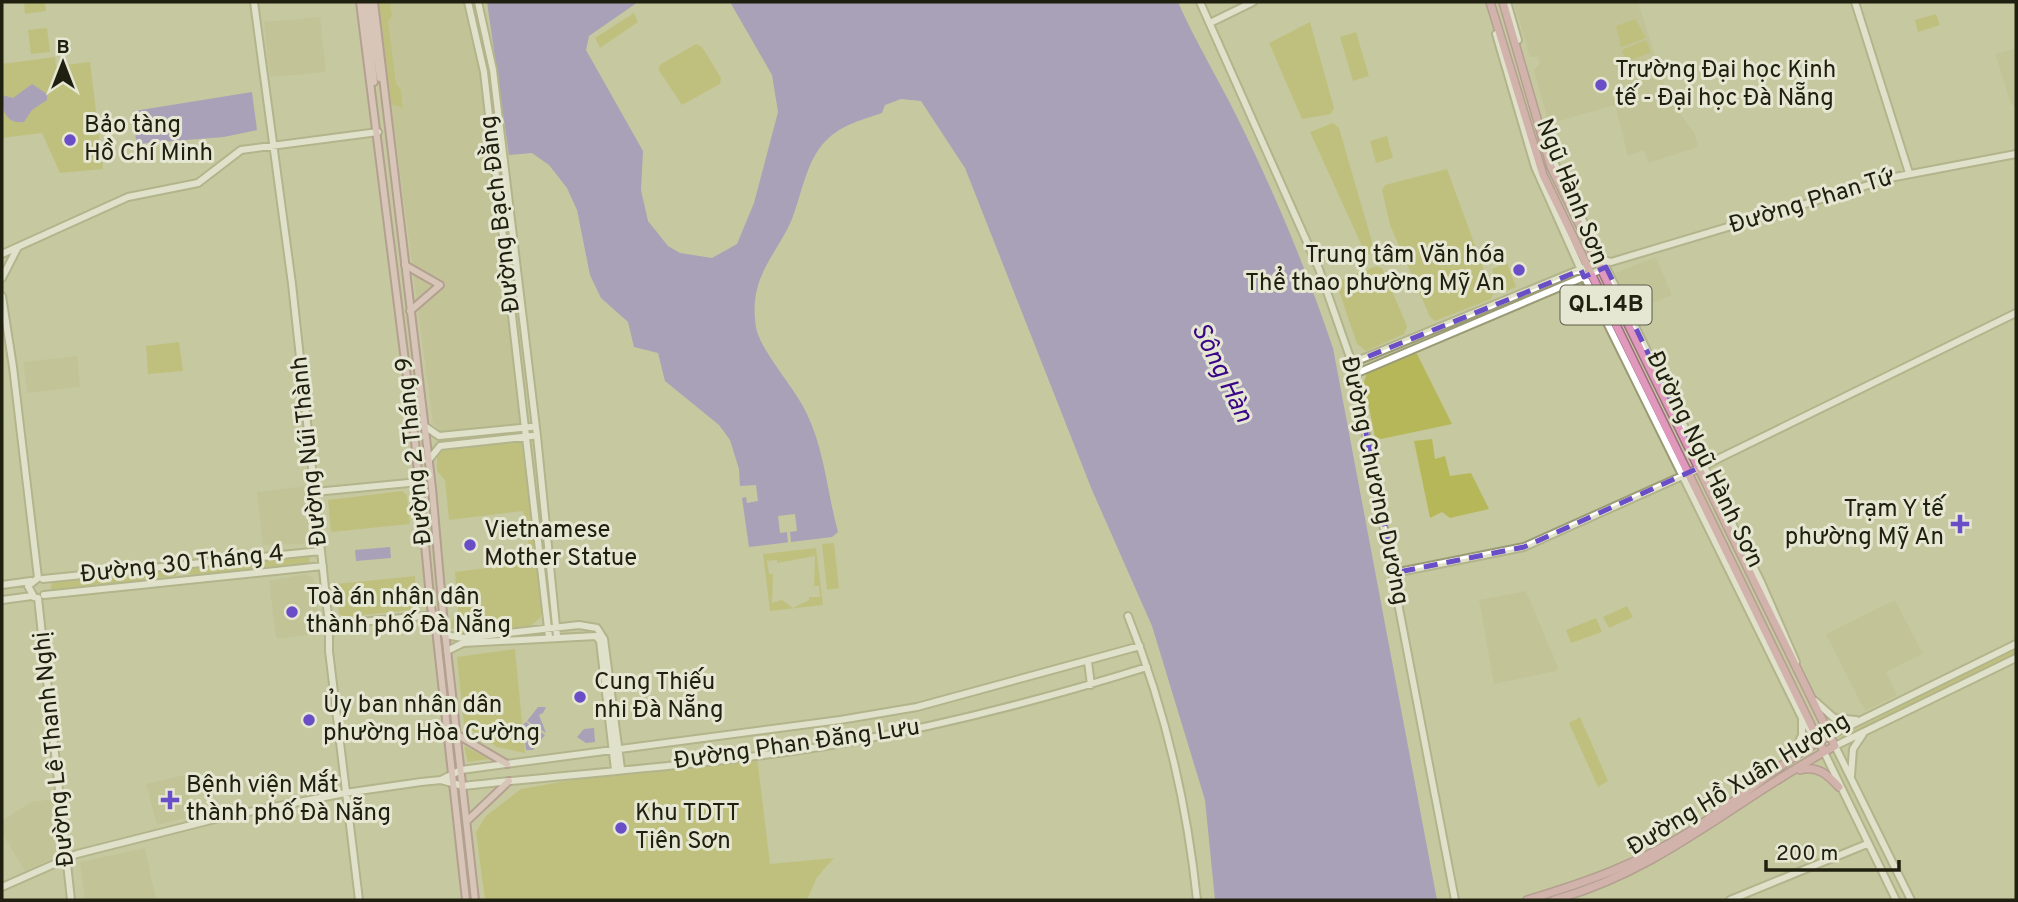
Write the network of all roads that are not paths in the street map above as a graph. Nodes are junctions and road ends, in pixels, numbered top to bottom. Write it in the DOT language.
graph roads {
  1 [pos="254,2"];
  2 [pos="367,2"];
  3 [pos="468,2"];
  4 [pos="478,2"];
  5 [pos="1200,2"];
  6 [pos="1253,2"];
  7 [pos="1488,2"];
  8 [pos="1505,2"];
  9 [pos="1855,2"];
  10 [pos="1210,23"];
  11 [pos="1507,68"];
  12 [pos="376,70"];
  13 [pos="493,70"];
  14 [pos="484,72"];
  15 [pos="385,97"];
  16 [pos="374,98"];
  17 [pos="378,132"];
  18 [pos="272,145"];
  19 [pos="1532,146"];
  20 [pos="2016,153"];
  21 [pos="505,163"];
  22 [pos="496,164"];
  23 [pos="1909,173"];
  24 [pos="512,220"];
  25 [pos="503,221"];
  26 [pos="19,246"];
  27 [pos="2,254"];
  28 [pos="2,260"];
  29 [pos="405,265"];
  30 [pos="1603,265"];
  31 [pos="3,271"];
  32 [pos="1586,272"];
  33 [pos="518,275"];
  34 [pos="2,278"];
  35 [pos="509,278"];
  36 [pos="407,289"];
  37 [pos="397,290"];
  38 [pos="2,296"];
  39 [pos="410,311"];
  40 [pos="2016,313"];
  41 [pos="1629,316"];
  42 [pos="524,333"];
  43 [pos="516,334"];
  44 [pos="1352,363"];
  45 [pos="1355,374"];
  46 [pos="530,385"];
  47 [pos="521,386"];
  48 [pos="423,425"];
  49 [pos="536,427"];
  50 [pos="527,428"];
  51 [pos="492,431"];
  52 [pos="528,436"];
  53 [pos="537,436"];
  54 [pos="493,440"];
  55 [pos="427,462"];
  56 [pos="1676,465"];
  57 [pos="1701,467"];
  58 [pos="1685,474"];
  59 [pos="431,480"];
  60 [pos="419,482"];
  61 [pos="315,492"];
  62 [pos="543,498"];
  63 [pos="534,499"];
  64 [pos="321,551"];
  65 [pos="184,564"];
  66 [pos="323,566"];
  67 [pos="1394,573"];
  68 [pos="551,575"];
  69 [pos="542,576"];
  70 [pos="37,579"];
  71 [pos="186,579"];
  72 [pos="2,585"];
  73 [pos="38,596"];
  74 [pos="2,600"];
  75 [pos="443,614"];
  76 [pos="434,615"];
  77 [pos="1128,616"];
  78 [pos="329,625"];
  79 [pos="557,627"];
  80 [pos="548,628"];
  81 [pos="1764,634"];
  82 [pos="445,635"];
  83 [pos="557,636"];
  84 [pos="549,637"];
  85 [pos="2016,644"];
  86 [pos="1140,646"];
  87 [pos="447,651"];
  88 [pos="2016,658"];
  89 [pos="1088,662"];
  90 [pos="1147,667"];
  91 [pos="1091,685"];
  92 [pos="1806,691"];
  93 [pos="1802,718"];
  94 [pos="1862,719"];
  95 [pos="1864,733"];
  96 [pos="456,734"];
  97 [pos="1829,736"];
  98 [pos="1818,741"];
  99 [pos="1835,746"];
  100 [pos="616,750"];
  101 [pos="1824,752"];
  102 [pos="1790,761"];
  103 [pos="508,764"];
  104 [pos="461,769"];
  105 [pos="618,769"];
  106 [pos="1793,772"];
  107 [pos="451,774"];
  108 [pos="1851,778"];
  109 [pos="441,780"];
  110 [pos="509,781"];
  111 [pos="452,783"];
  112 [pos="463,786"];
  113 [pos="1839,787"];
  114 [pos="345,793"];
  115 [pos="467,821"];
  116 [pos="1867,844"];
  117 [pos="66,858"];
  118 [pos="2,887"];
  119 [pos="71,900"];
  120 [pos="359,900"];
  121 [pos="466,900"];
  122 [pos="475,900"];
  123 [pos="1196,900"];
  124 [pos="1455,900"];
  125 [pos="1527,900"];
  126 [pos="1553,900"];
  127 [pos="1730,900"];
  128 [pos="1896,900"];
  129 [pos="1911,900"];
  1 -- 18 [label="main road, Đường Núi Thành"];
  2 -- 12 [label="main road"];
  2 -- 15 [label="main road, Đường 2 Tháng 9"];
  2 -- 16 [label="main road, Đường 2 Tháng 9"];
  3 -- 14 [label="main road, Đường Bạch Đằng"];
  4 -- 13 [label="main road, Đường Bạch Đằng"];
  5 -- 10 [label="main road, Đường Chương Dương"];
  6 -- 10 [label="main road"];
  7 -- 11 [label="highway, Ngũ Hành Sơn / QL.14B"];
  8 -- 30 [label="highway, Ngũ Hành Sơn / QL.14B"];
  9 -- 23 [label="main road"];
  10 -- 44 [label="main road, Đường Chương Dương"];
  11 -- 19 [label="highway, Ngũ Hành Sơn / QL.14B"];
  11 -- 32 [label="main road, Ngũ Hành Sơn"];
  12 -- 15 [label="main road"];
  12 -- 16 [label="main road"];
  13 -- 14 [label="main road"];
  13 -- 21 [label="main road, Đường Bạch Đằng"];
  14 -- 22 [label="main road, Đường Bạch Đằng"];
  15 -- 29 [label="main road, Đường 2 Tháng 9"];
  16 -- 17 [label="main road, Đường 2 Tháng 9"];
  17 -- 18 [label="main road"];
  17 -- 37 [label="main road, Đường 2 Tháng 9"];
  18 -- 26 [label="main road"];
  18 -- 61 [label="main road, Đường Núi Thành"];
  19 -- 32 [label="highway, Đường Ngũ Hành Sơn / QL.14B"];
  20 -- 23 [label="main road, Đường Phan Tứ"];
  21 -- 22 [label="main road"];
  21 -- 24 [label="main road, Đường Bạch Đằng"];
  22 -- 25 [label="main road, Đường Bạch Đằng"];
  23 -- 30 [label="main road, Đường Phan Tứ"];
  24 -- 25 [label="main road"];
  24 -- 33 [label="main road, Đường Bạch Đằng"];
  25 -- 35 [label="main road, Đường Bạch Đằng"];
  26 -- 27 [label="main road"];
  26 -- 31 [label="main road"];
  28 -- 31 [label="main road"];
  29 -- 36 [label="main road, Đường 2 Tháng 9"];
  29 -- 39 [label="main road"];
  30 -- 32 [label="main road, Đường Phan Tứ"];
  30 -- 41 [label="main road, Ngũ Hành Sơn"];
  30 -- 57 [label="highway, Đường Ngũ Hành Sơn / QL.14B"];
  31 -- 34 [label="main road"];
  32 -- 44 [label="main road"];
  32 -- 45 [label="main road"];
  32 -- 56 [label="main road, Ngũ Hành Sơn"];
  32 -- 58 [label="highway, Đường Ngũ Hành Sơn / QL.14B"];
  33 -- 35 [label="main road"];
  33 -- 42 [label="main road, Đường Bạch Đằng"];
  35 -- 43 [label="main road, Đường Bạch Đằng"];
  36 -- 37 [label="main road"];
  36 -- 39 [label="main road, Đường 2 Tháng 9"];
  37 -- 60 [label="main road, Đường 2 Tháng 9"];
  38 -- 70 [label="main road"];
  39 -- 48 [label="main road, Đường 2 Tháng 9"];
  40 -- 57 [label="main road"];
  41 -- 57 [label="main road, Đường Ngũ Hành Sơn"];
  42 -- 43 [label="main road"];
  42 -- 46 [label="main road, Đường Bạch Đằng"];
  43 -- 47 [label="main road, Đường Bạch Đằng"];
  44 -- 45 [label="main road, Đường Chương Dương"];
  45 -- 67 [label="main road, Đường Chương Dương"];
  46 -- 47 [label="main road"];
  46 -- 49 [label="main road, Đường Bạch Đằng"];
  47 -- 50 [label="main road, Đường Bạch Đằng"];
  48 -- 51 [label="main road"];
  48 -- 55 [label="main road, Đường 2 Tháng 9"];
  49 -- 50 [label="main road"];
  49 -- 53 [label="main road, Đường Bạch Đằng"];
  50 -- 51 [label="main road"];
  50 -- 52 [label="main road, Đường Bạch Đằng"];
  51 -- 54 [label="main road"];
  52 -- 53 [label="main road"];
  52 -- 54 [label="main road"];
  52 -- 63 [label="main road, Đường Bạch Đằng"];
  53 -- 62 [label="main road, Đường Bạch Đằng"];
  54 -- 55 [label="main road"];
  55 -- 59 [label="main road, Đường 2 Tháng 9"];
  56 -- 58 [label="main road, Đường Ngũ Hành Sơn"];
  57 -- 58 [label="main road"];
  57 -- 92 [label="highway, Đường Ngũ Hành Sơn / QL.14B"];
  58 -- 67 [label="main road"];
  58 -- 81 [label="highway, Đường Ngũ Hành Sơn / QL.14B"];
  59 -- 60 [label="main road"];
  59 -- 75 [label="main road, Đường 2 Tháng 9"];
  60 -- 61 [label="main road"];
  60 -- 76 [label="main road, Đường 2 Tháng 9"];
  61 -- 64 [label="main road, Đường Núi Thành"];
  62 -- 63 [label="main road"];
  62 -- 68 [label="main road, Đường Bạch Đằng"];
  63 -- 69 [label="main road, Đường Bạch Đằng"];
  64 -- 65 [label="main road, Đường 30 Tháng 4"];
  64 -- 66 [label="main road, Đường Núi Thành"];
  65 -- 70 [label="main road, Đường 30 Tháng 4"];
  65 -- 71 [label="main road"];
  66 -- 71 [label="main road, Đường 30 Tháng 4"];
  66 -- 78 [label="main road, Đường Núi Thành"];
  67 -- 124 [label="main road, Đường Chương Dương"];
  68 -- 69 [label="main road"];
  68 -- 79 [label="main road, Đường Bạch Đằng"];
  69 -- 80 [label="main road, Đường Bạch Đằng"];
  70 -- 72 [label="main road, Đường 30 Tháng 4"];
  70 -- 73 [label="main road"];
  70 -- 73 [label="main road"];
  71 -- 73 [label="main road, Đường 30 Tháng 4"];
  73 -- 74 [label="main road, Đường 30 Tháng 4"];
  73 -- 117 [label="main road, Đường Lê Thanh Nghị"];
  75 -- 76 [label="main road"];
  75 -- 82 [label="main road, Đường 2 Tháng 9"];
  76 -- 78 [label="main road"];
  76 -- 107 [label="main road, Đường 2 Tháng 9"];
  77 -- 86 [label="main road"];
  78 -- 114 [label="main road, Đường Núi Thành"];
  79 -- 80 [label="main road"];
  79 -- 83 [label="main road, Đường Bạch Đằng"];
  79 -- 100 [label="main road"];
  80 -- 82 [label="main road"];
  80 -- 84 [label="main road, Đường Bạch Đằng"];
  81 -- 93 [label="main road, Đường Ngũ Hành Sơn"];
  81 -- 98 [label="highway, Đường Ngũ Hành Sơn / QL.14B"];
  82 -- 87 [label="main road, Đường 2 Tháng 9"];
  83 -- 84 [label="main road"];
  83 -- 100 [label="main road"];
  84 -- 87 [label="main road"];
  85 -- 94 [label="main road, Đường Hồ Xuân Hương"];
  86 -- 89 [label="main road, Đường Phan Đăng Lưu"];
  86 -- 90 [label="main road"];
  87 -- 96 [label="main road, Đường 2 Tháng 9"];
  88 -- 95 [label="main road, Đường Hồ Xuân Hương"];
  89 -- 91 [label="main road"];
  89 -- 100 [label="main road, Đường Phan Đăng Lưu"];
  90 -- 91 [label="main road, Đường Phan Đăng Lưu"];
  90 -- 123 [label="main road"];
  91 -- 105 [label="main road, Đường Phan Đăng Lưu"];
  92 -- 94 [label="main road"];
  92 -- 97 [label="highway, Đường Ngũ Hành Sơn / QL.14B"];
  93 -- 98 [label="main road, Đường Ngũ Hành Sơn"];
  93 -- 102 [label="main road"];
  94 -- 97 [label="main road, Đường Hồ Xuân Hương"];
  95 -- 99 [label="main road, Đường Hồ Xuân Hương"];
  95 -- 108 [label="main road"];
  96 -- 103 [label="main road"];
  96 -- 104 [label="main road, Đường 2 Tháng 9"];
  97 -- 98 [label="highway, Đường Hồ Xuân Hương"];
  97 -- 99 [label="highway, Đường Ngũ Hành Sơn"];
  98 -- 101 [label="highway, Đường Ngũ Hành Sơn"];
  98 -- 102 [label="highway, Đường Hồ Xuân Hương"];
  99 -- 101 [label="highway, Đường Hồ Xuân Hương"];
  99 -- 108 [label="main road"];
  100 -- 103 [label="main road, Đường Phan Đăng Lưu"];
  100 -- 105 [label="main road"];
  101 -- 106 [label="highway, Đường Hồ Xuân Hương"];
  101 -- 113 [label="main road"];
  102 -- 125 [label="highway, Đường Hồ Xuân Hương"];
  103 -- 104 [label="main road, Đường Phan Đăng Lưu"];
  104 -- 107 [label="main road, Đường Phan Đăng Lưu"];
  104 -- 112 [label="main road, Đường 2 Tháng 9"];
  105 -- 110 [label="main road, Đường Phan Đăng Lưu"];
  106 -- 113 [label="highway"];
  106 -- 126 [label="highway, Đường Hồ Xuân Hương"];
  107 -- 109 [label="main road, Đường Phan Đăng Lưu"];
  107 -- 111 [label="main road, Đường 2 Tháng 9"];
  108 -- 129 [label="main road"];
  109 -- 111 [label="main road, Đường Phan Đăng Lưu"];
  109 -- 114 [label="main road, Đường Phan Đăng Lưu"];
  110 -- 112 [label="main road, Đường Phan Đăng Lưu"];
  110 -- 115 [label="main road"];
  111 -- 112 [label="main road, Đường Phan Đăng Lưu"];
  111 -- 121 [label="main road, Đường 2 Tháng 9"];
  112 -- 115 [label="main road, Đường 2 Tháng 9"];
  113 -- 116 [label="main road"];
  114 -- 117 [label="main road, Đường Phan Đăng Lưu"];
  114 -- 120 [label="main road, Đường Núi Thành"];
  115 -- 122 [label="main road, Đường 2 Tháng 9"];
  116 -- 127 [label="main road"];
  116 -- 128 [label="main road"];
  117 -- 118 [label="main road, Đường Phan Đăng Lưu"];
  117 -- 119 [label="main road, Đường Lê Thanh Nghị"];
}
